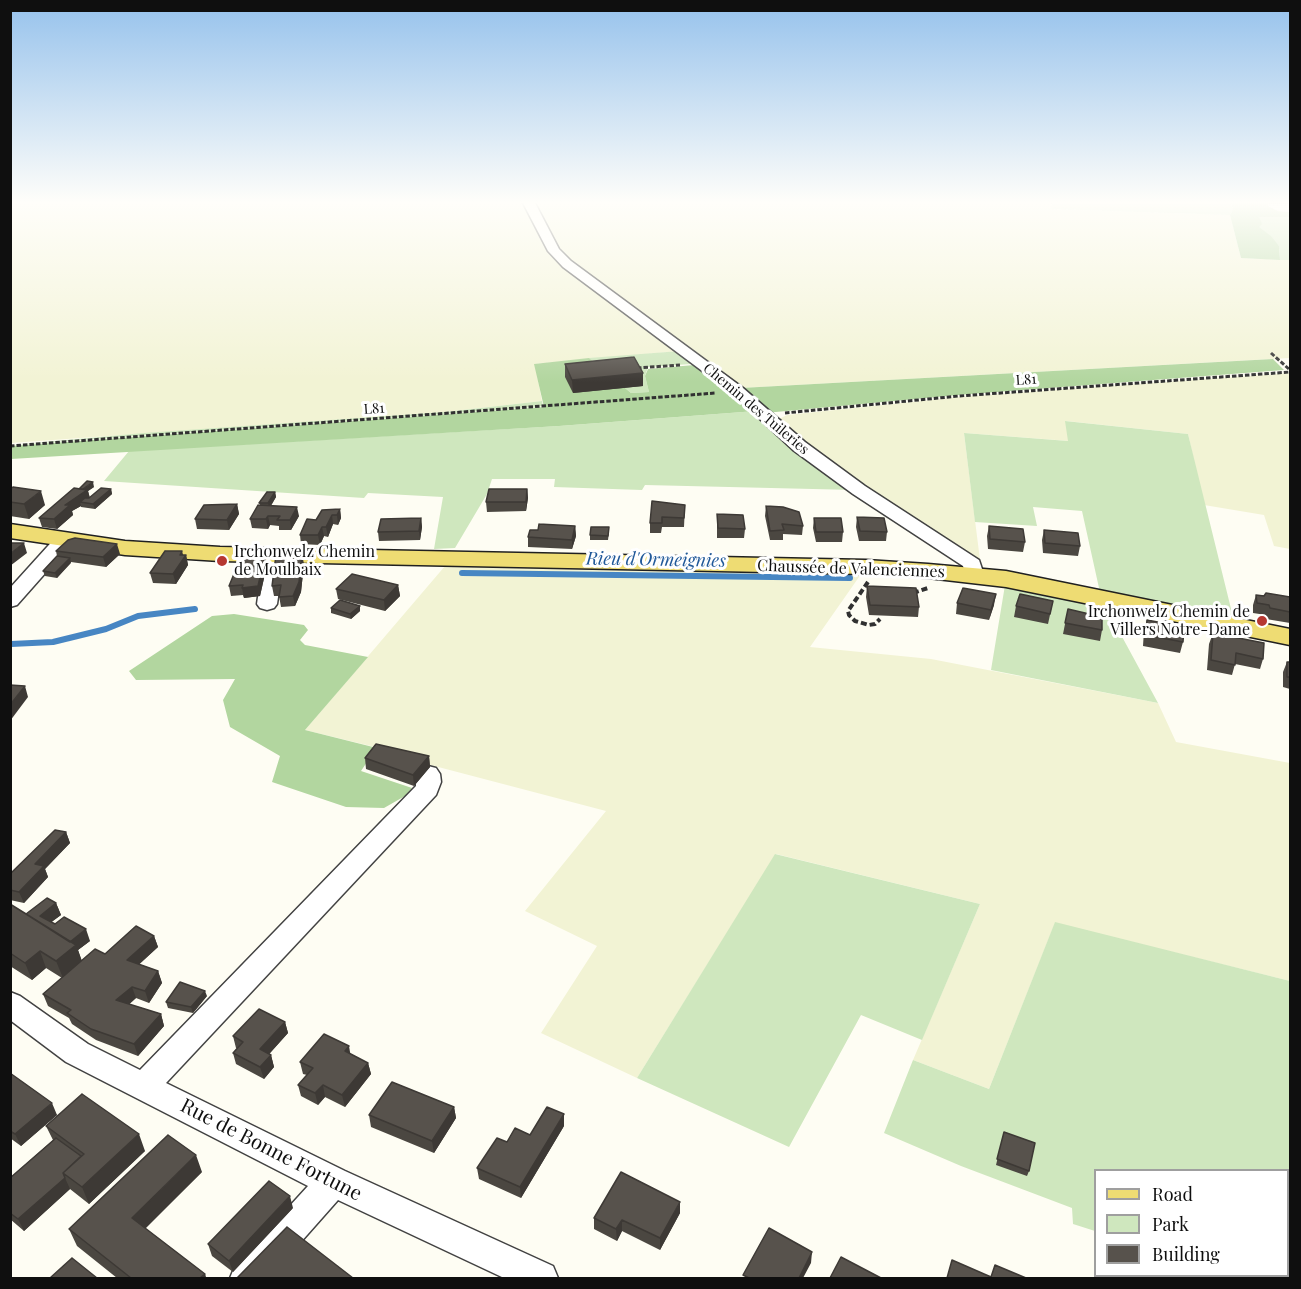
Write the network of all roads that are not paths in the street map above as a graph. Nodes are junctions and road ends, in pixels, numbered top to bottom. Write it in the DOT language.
graph roads {
  1 [pos="564,261"];
  2 [pos="10,531"];
  3 [pos="64,540"];
  4 [pos="274,555"];
  5 [pos="974,575"];
  6 [pos="10,601"];
  7 [pos="267,604"];
  8 [pos="1290,637"];
  9 [pos="428,774"];
  10 [pos="10,1004"];
  11 [pos="144,1086"];
  12 [pos="333,1182"];
  13 [pos="247,1278"];
  14 [pos="541,1278"];
  1 -- 5 [label="street, Chemin des Tuileries"];
  2 -- 3 [label="main road, Chaussée de Valenciennes"];
  3 -- 4 [label="main road, Chaussée de Valenciennes"];
  3 -- 6 [label="street"];
  4 -- 5 [label="main road, Chaussée de Valenciennes"];
  4 -- 7 [label="street"];
  5 -- 8 [label="main road, Chaussée de Valenciennes"];
  9 -- 11 [label="street"];
  10 -- 11 [label="street, Rue de Bonne Fortune"];
  11 -- 12 [label="street, Rue de Bonne Fortune"];
  12 -- 13 [label="street"];
  12 -- 14 [label="street, Rue de Bonne Fortune"];
}
